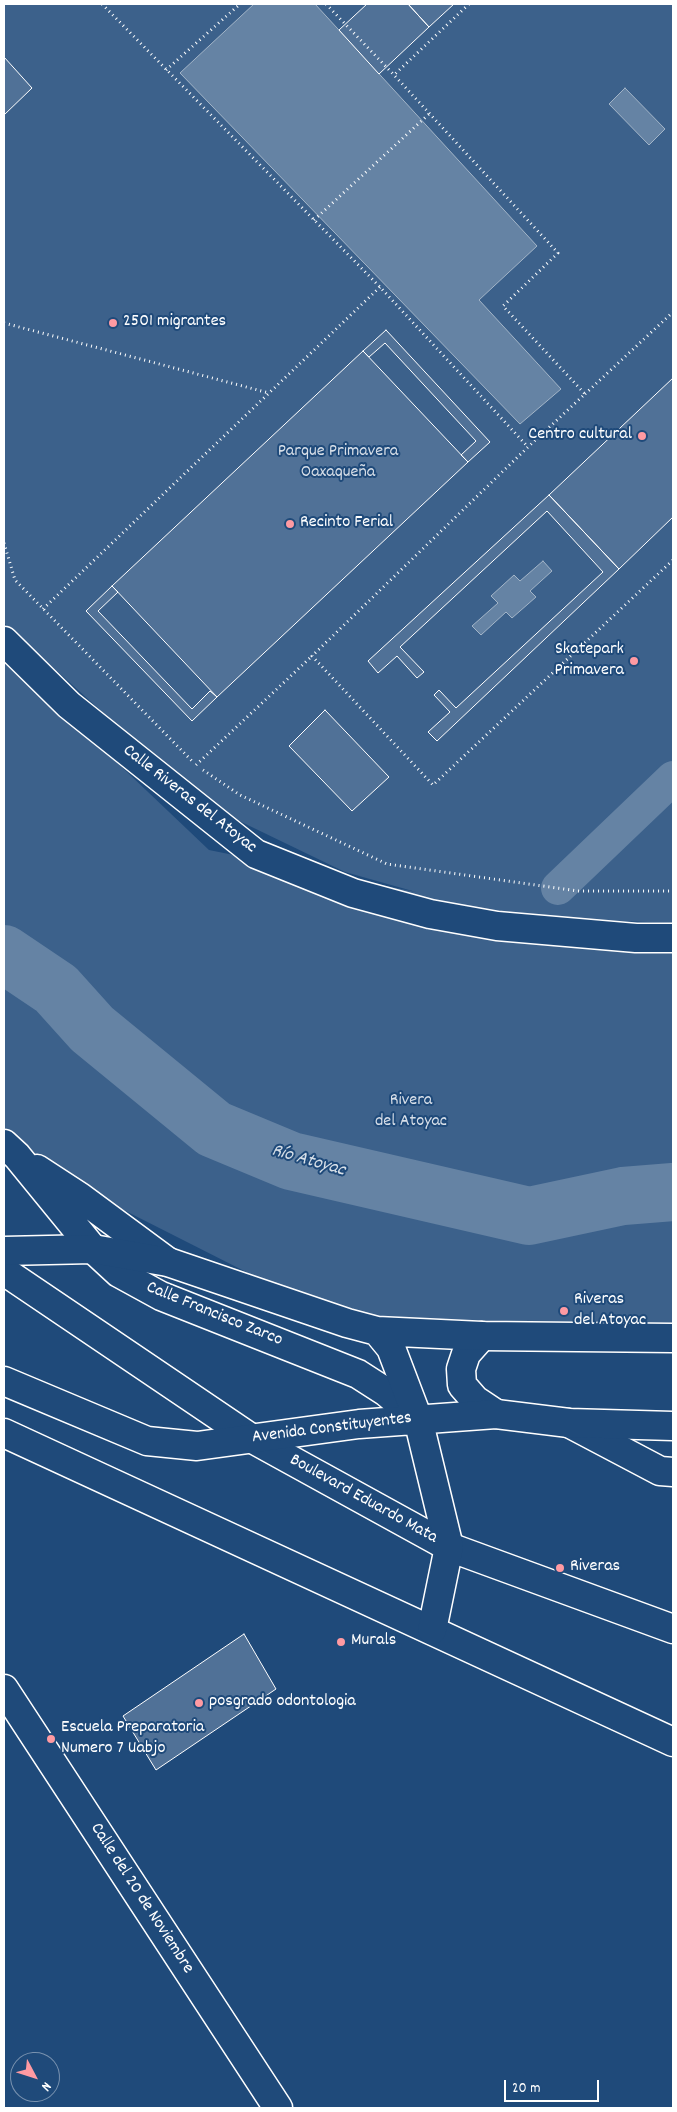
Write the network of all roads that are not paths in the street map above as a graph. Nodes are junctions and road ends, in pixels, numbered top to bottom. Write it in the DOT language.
graph roads {
  1 [pos="4,641"];
  2 [pos="673,938"];
  3 [pos="10,1150"];
  4 [pos="93,1249"];
  5 [pos="4,1251"];
  6 [pos="168,1262"];
  7 [pos="4,1271"];
  8 [pos="377,1331"];
  9 [pos="482,1336"];
  10 [pos="673,1338"];
  11 [pos="4,1381"];
  12 [pos="496,1414"];
  13 [pos="418,1418"];
  14 [pos="569,1423"];
  15 [pos="673,1426"];
  16 [pos="4,1433"];
  17 [pos="251,1438"];
  18 [pos="673,1472"];
  19 [pos="449,1547"];
  20 [pos="673,1629"];
  21 [pos="432,1630"];
  22 [pos="4,1689"];
  23 [pos="673,1742"];
  24 [pos="278,2108"];
  1 -- 2 [label="main road, Calle Riveras del Atoyac"];
  3 -- 4 [label="main road, Calle Francisco Zarco"];
  3 -- 6 [label="main road, Calle Francisco Zarco"];
  4 -- 5 [label="main road"];
  4 -- 6 [label="main road"];
  4 -- 13 [label="main road, Calle Francisco Zarco"];
  6 -- 8 [label="main road"];
  7 -- 17 [label="main road, Boulevard Eduardo Mata"];
  8 -- 9 [label="main road"];
  8 -- 13 [label="main road"];
  9 -- 10 [label="main road"];
  9 -- 12 [label="main road"];
  11 -- 17 [label="main road, Avenida Constituyentes"];
  12 -- 13 [label="main road, Avenida Constituyentes"];
  12 -- 14 [label="main road, Avenida Constituyentes"];
  13 -- 17 [label="main road, Avenida Constituyentes"];
  13 -- 19 [label="main road"];
  14 -- 15 [label="main road, Avenida Constituyentes"];
  14 -- 18 [label="main road"];
  16 -- 21 [label="main road"];
  17 -- 19 [label="main road, Boulevard Eduardo Mata"];
  19 -- 20 [label="main road, Boulevard Eduardo Mata"];
  19 -- 21 [label="main road"];
  21 -- 23 [label="main road"];
  22 -- 24 [label="main road, Calle del 20 de Noviembre"];
}
